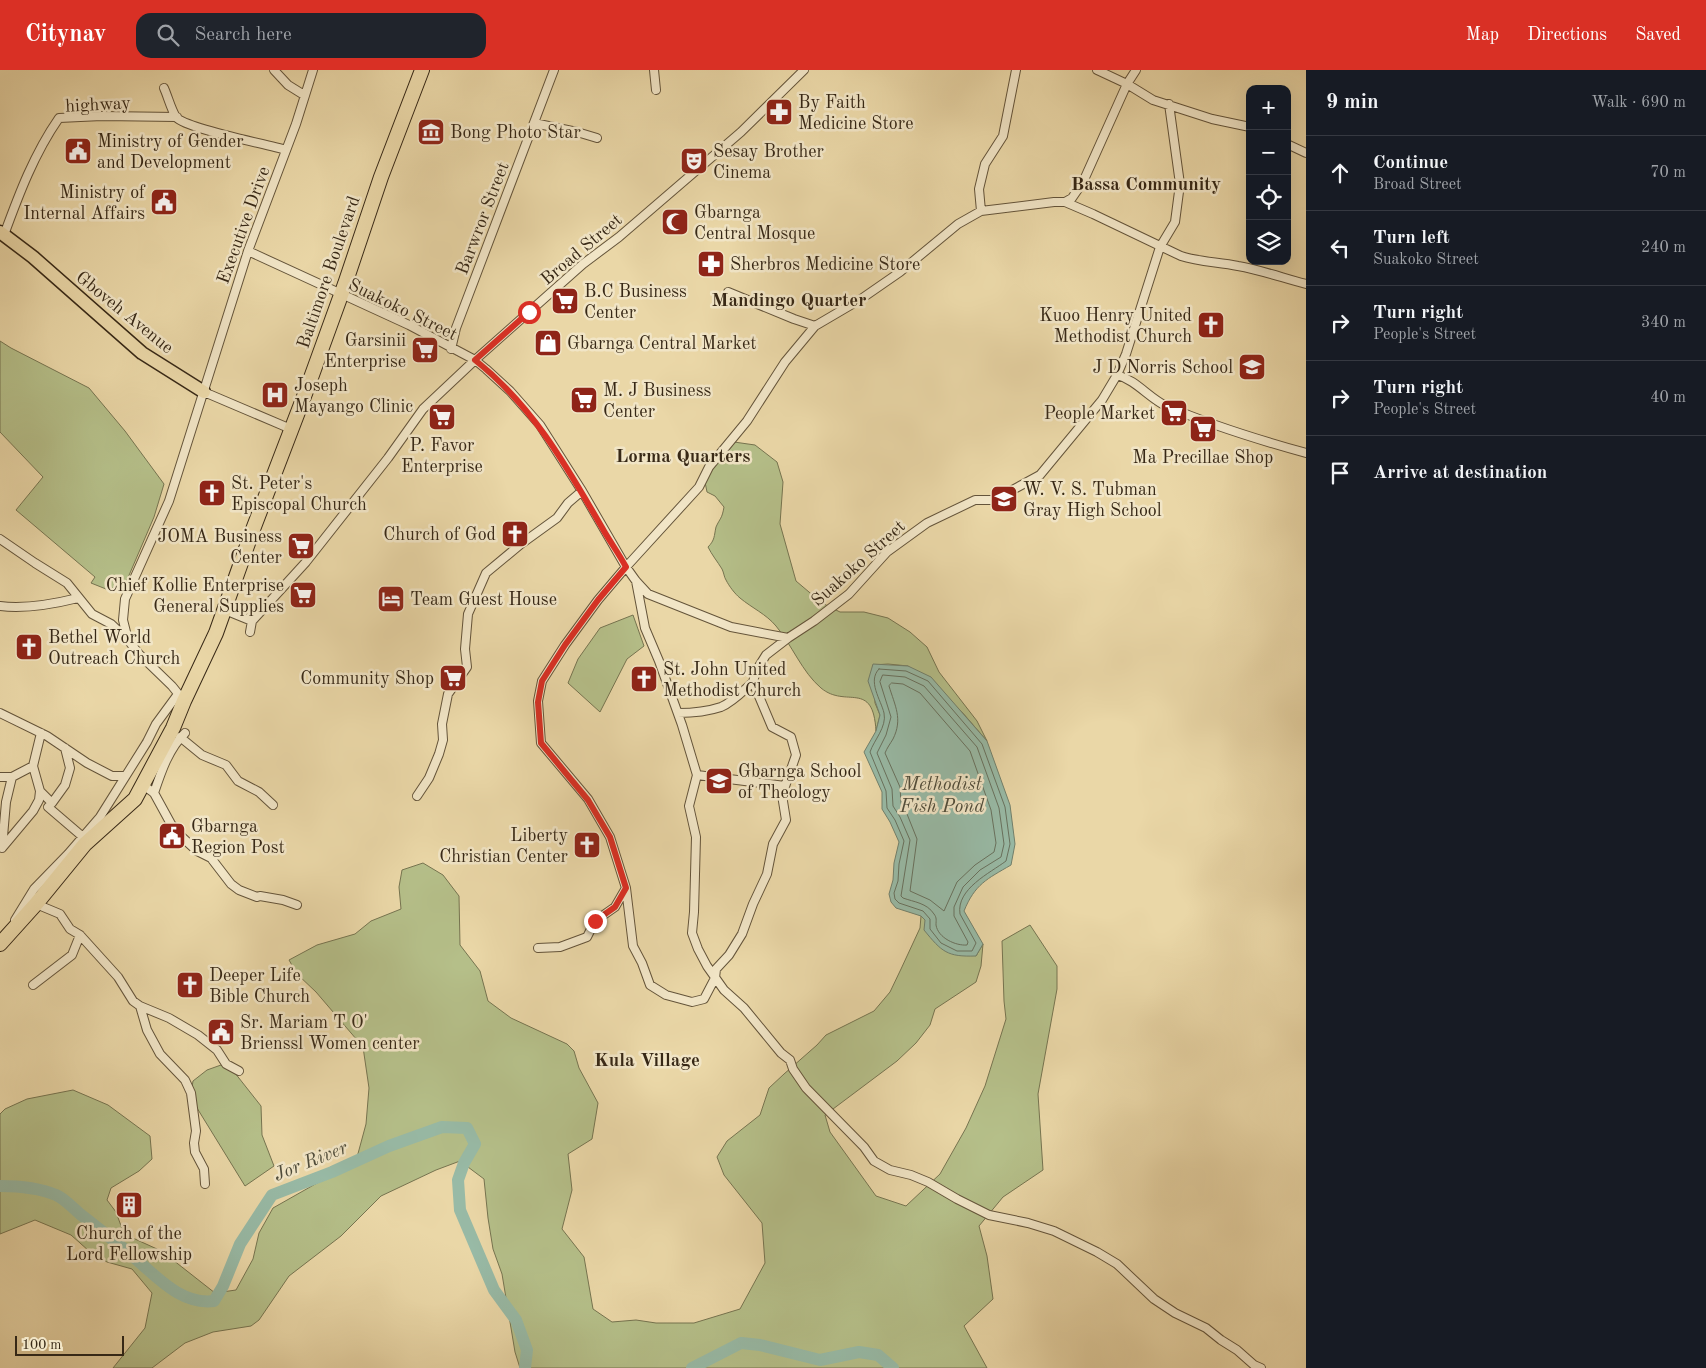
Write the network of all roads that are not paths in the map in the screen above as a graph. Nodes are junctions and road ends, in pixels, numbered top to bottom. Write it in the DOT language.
graph roads {
  1 [pos="274,70"];
  2 [pos="313,70"];
  3 [pos="422,70"];
  4 [pos="554,70"];
  5 [pos="654,70"];
  6 [pos="804,70"];
  7 [pos="1016,70"];
  8 [pos="1097,70"];
  9 [pos="1136,70"];
  10 [pos="1127,84"];
  11 [pos="164,88"];
  12 [pos="656,90"];
  13 [pos="304,95"];
  14 [pos="1169,104"];
  15 [pos="176,117"];
  16 [pos="534,123"];
  17 [pos="1246,126"];
  18 [pos="597,138"];
  19 [pos="1291,146"];
  20 [pos="286,150"];
  21 [pos="1306,153"];
  22 [pos="1065,202"];
  23 [pos="981,211"];
  24 [pos="2,234"];
  25 [pos="1160,247"];
  26 [pos="248,251"];
  27 [pos="1306,284"];
  28 [pos="728,292"];
  29 [pos="341,295"];
  30 [pos="815,326"];
  31 [pos="451,349"];
  32 [pos="475,360"];
  33 [pos="1117,375"];
  34 [pos="204,392"];
  35 [pos="291,429"];
  36 [pos="1306,453"];
  37 [pos="582,491"];
  38 [pos="0,538"];
  39 [pos="626,567"];
  40 [pos="636,581"];
  41 [pos="78,598"];
  42 [pos="0,606"];
  43 [pos="225,610"];
  44 [pos="252,621"];
  45 [pos="250,632"];
  46 [pos="788,638"];
  47 [pos="128,640"];
  48 [pos="753,682"];
  49 [pos="181,697"];
  50 [pos="0,713"];
  51 [pos="678,713"];
  52 [pos="41,733"];
  53 [pos="65,748"];
  54 [pos="33,766"];
  55 [pos="697,775"];
  56 [pos="126,776"];
  57 [pos="0,777"];
  58 [pos="12,777"];
  59 [pos="785,786"];
  60 [pos="149,789"];
  61 [pos="40,791"];
  62 [pos="418,796"];
  63 [pos="52,803"];
  64 [pos="273,805"];
  65 [pos="82,837"];
  66 [pos="1,849"];
  67 [pos="626,888"];
  68 [pos="36,904"];
  69 [pos="297,905"];
  70 [pos="80,935"];
  71 [pos="0,943"];
  72 [pos="538,948"];
  73 [pos="715,978"];
  74 [pos="33,985"];
  75 [pos="140,1006"];
  76 [pos="239,1071"];
  77 [pos="205,1184"];
  78 [pos="1261,1368"];
  1 -- 13 [label="street"];
  2 -- 13 [label="street, Executive Drive"];
  3 -- 29 [label="highway, Baltimore Boulevard"];
  4 -- 16 [label="street, Barwror Street"];
  5 -- 12 [label="street"];
  6 -- 32 [label="street, Broad Street"];
  7 -- 23 [label="street"];
  8 -- 10 [label="street"];
  9 -- 10 [label="street"];
  10 -- 14 [label="street"];
  10 -- 22 [label="street"];
  11 -- 15 [label="street"];
  13 -- 20 [label="street, Executive Drive"];
  14 -- 17 [label="street"];
  14 -- 25 [label="street, Suakoko Street"];
  15 -- 20 [label="street, highway"];
  15 -- 24 [label="street, highway"];
  16 -- 18 [label="street"];
  16 -- 31 [label="street, Barwror Street"];
  19 -- 21 [label="street"];
  20 -- 26 [label="street, Executive Drive"];
  22 -- 23 [label="street"];
  22 -- 25 [label="street"];
  23 -- 30 [label="street"];
  24 -- 34 [label="main road, Gboveh Avenue"];
  25 -- 27 [label="street"];
  25 -- 33 [label="street, Suakoko Street"];
  26 -- 29 [label="street, Suakoko Street"];
  26 -- 34 [label="street, Executive Drive"];
  28 -- 30 [label="street"];
  29 -- 31 [label="street, Suakoko Street"];
  29 -- 35 [label="highway, Baltimore Boulevard"];
  30 -- 39 [label="street"];
  31 -- 32 [label="street, Suakoko Street"];
  32 -- 37 [label="street, Suakoko Street"];
  32 -- 44 [label="street, Broad Street"];
  33 -- 36 [label="street"];
  33 -- 46 [label="street, Suakoko Street"];
  34 -- 35 [label="street, Gboveh Avenue"];
  34 -- 47 [label="street, Executive Drive"];
  35 -- 43 [label="highway, Baltimore Boulevard"];
  37 -- 39 [label="street, Suakoko Street"];
  37 -- 62 [label="street"];
  38 -- 41 [label="street"];
  39 -- 40 [label="street, Suakoko Street"];
  39 -- 67 [label="street"];
  40 -- 46 [label="street, Suakoko Street"];
  40 -- 51 [label="street"];
  41 -- 42 [label="street"];
  41 -- 47 [label="street"];
  43 -- 44 [label="street"];
  43 -- 49 [label="highway, Baltimore Boulevard"];
  44 -- 45 [label="street"];
  46 -- 48 [label="street"];
  47 -- 49 [label="street"];
  48 -- 51 [label="street"];
  48 -- 59 [label="street"];
  49 -- 56 [label="street"];
  49 -- 60 [label="highway, Baltimore Boulevard"];
  50 -- 52 [label="street"];
  51 -- 55 [label="street"];
  52 -- 53 [label="street"];
  52 -- 54 [label="street"];
  53 -- 56 [label="street"];
  53 -- 63 [label="street"];
  54 -- 58 [label="street"];
  54 -- 61 [label="street"];
  55 -- 59 [label="street"];
  55 -- 73 [label="street"];
  56 -- 65 [label="street"];
  57 -- 58 [label="street"];
  58 -- 66 [label="street"];
  59 -- 73 [label="street"];
  60 -- 64 [label="street"];
  60 -- 68 [label="highway, Baltimore Boulevard"];
  60 -- 69 [label="street"];
  61 -- 63 [label="street"];
  61 -- 66 [label="street"];
  63 -- 65 [label="street"];
  65 -- 71 [label="street"];
  67 -- 72 [label="street"];
  67 -- 73 [label="street"];
  68 -- 70 [label="street"];
  68 -- 71 [label="highway, Baltimore Boulevard"];
  70 -- 74 [label="street"];
  70 -- 75 [label="street"];
  73 -- 78 [label="street"];
  75 -- 76 [label="street"];
  75 -- 77 [label="street"];
}
